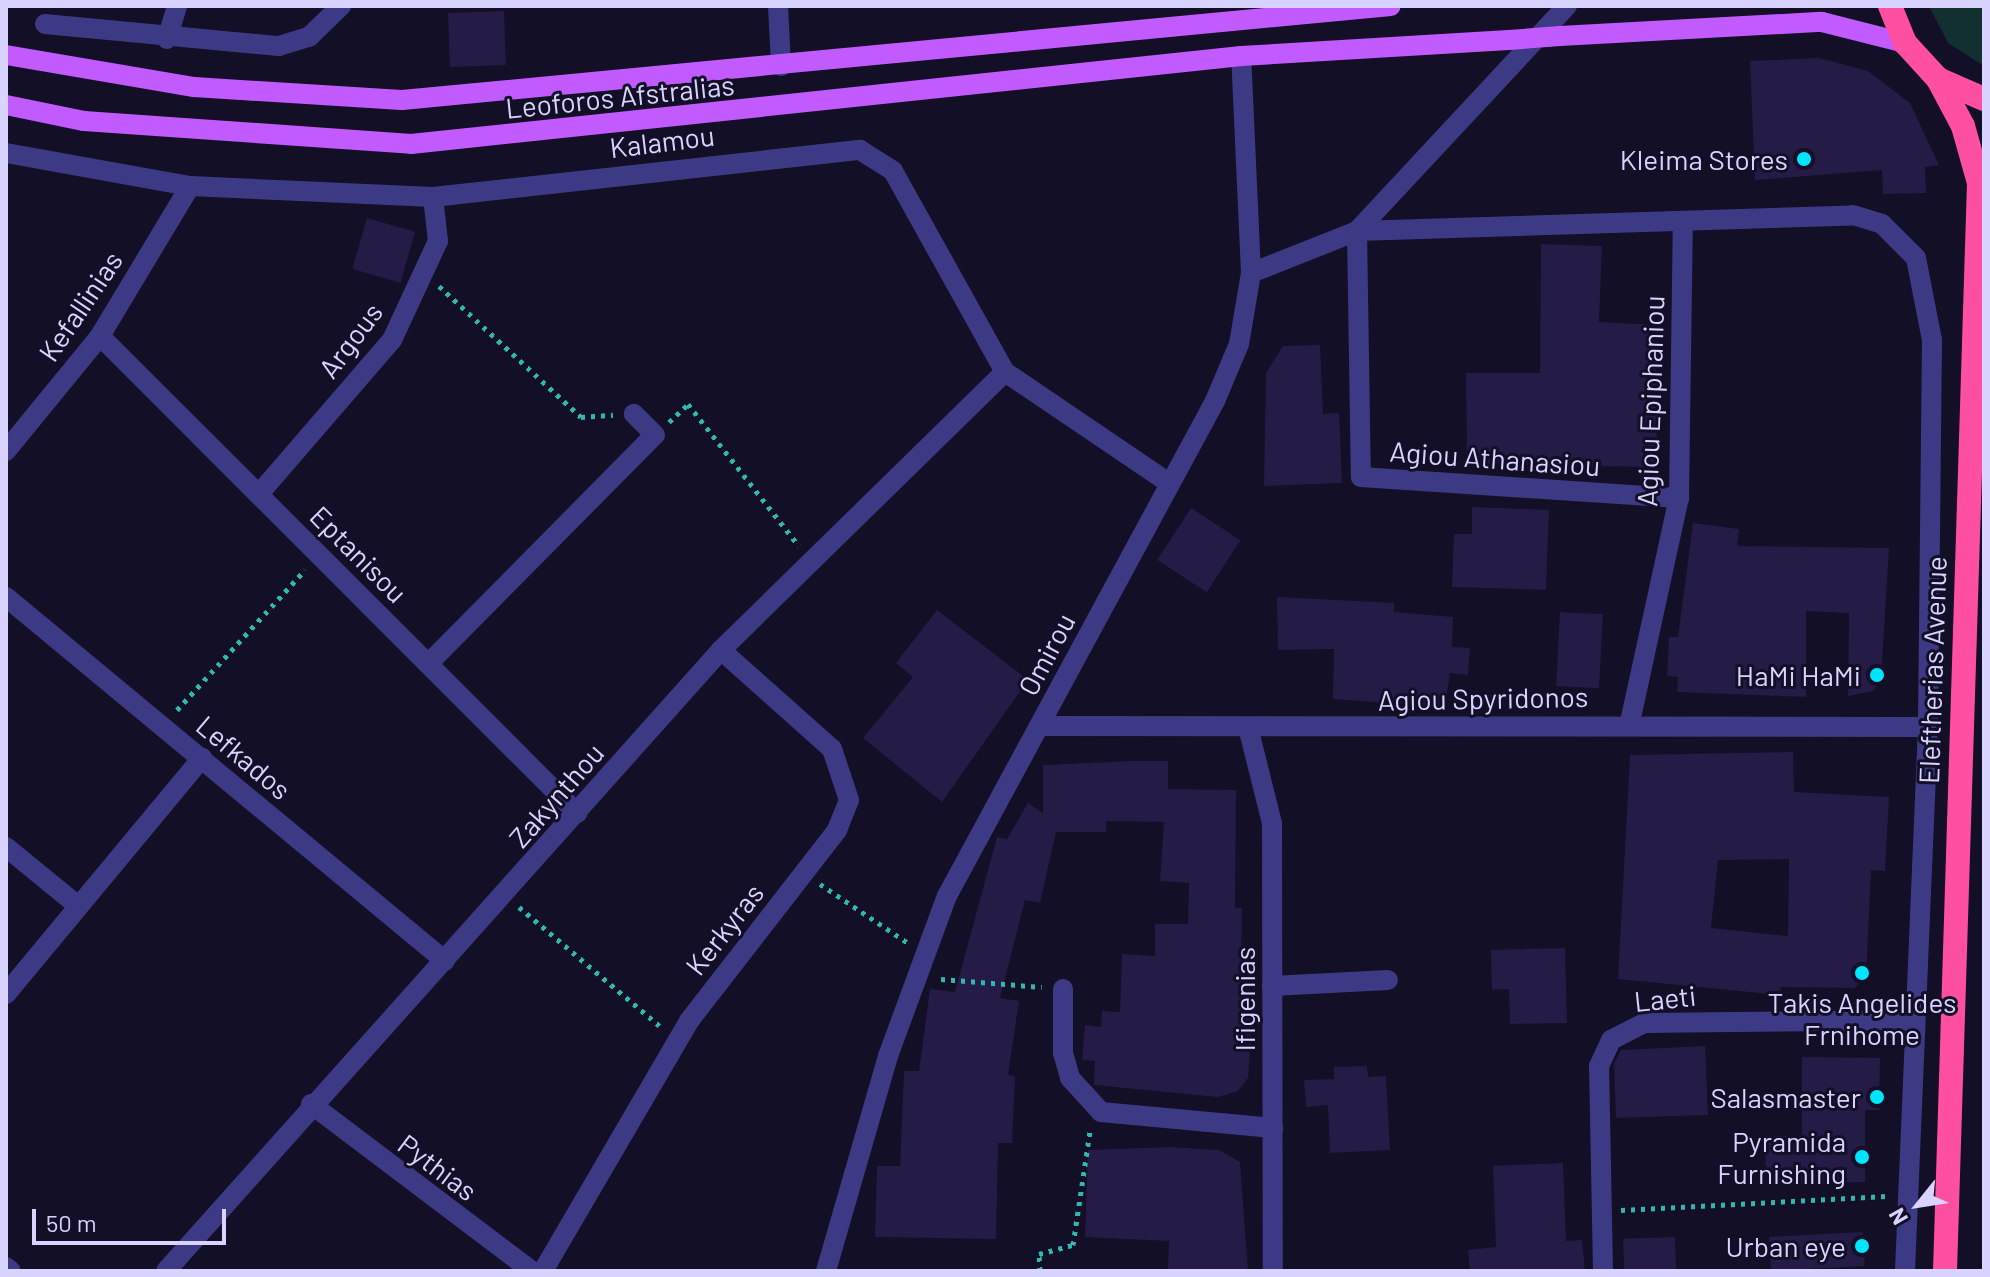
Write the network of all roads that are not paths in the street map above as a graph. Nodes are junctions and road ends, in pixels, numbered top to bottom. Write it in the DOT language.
graph roads {
  1 [pos="177,6"];
  2 [pos="341,6"];
  3 [pos="778,6"];
  4 [pos="1391,6"];
  5 [pos="1567,6"];
  6 [pos="1890,6"];
  7 [pos="45,24"];
  8 [pos="167,39"];
  9 [pos="1905,43"];
  10 [pos="6,55"];
  11 [pos="1241,56"];
  12 [pos="781,66"];
  13 [pos="1938,79"];
  14 [pos="1984,99"];
  15 [pos="6,105"];
  16 [pos="6,153"];
  17 [pos="190,186"];
  18 [pos="433,197"];
  19 [pos="1683,221"];
  20 [pos="1357,231"];
  21 [pos="1251,273"];
  22 [pos="100,336"];
  23 [pos="1005,372"];
  24 [pos="634,414"];
  25 [pos="6,451"];
  26 [pos="1169,483"];
  27 [pos="259,494"];
  28 [pos="1679,498"];
  29 [pos="6,597"];
  30 [pos="721,650"];
  31 [pos="428,664"];
  32 [pos="1630,722"];
  33 [pos="1039,726"];
  34 [pos="1928,727"];
  35 [pos="1249,731"];
  36 [pos="202,758"];
  37 [pos="577,813"];
  38 [pos="6,847"];
  39 [pos="76,904"];
  40 [pos="445,961"];
  41 [pos="1388,980"];
  42 [pos="1272,986"];
  43 [pos="1063,989"];
  44 [pos="6,994"];
  45 [pos="1914,1020"];
  46 [pos="311,1104"];
  47 [pos="1273,1128"];
  48 [pos="6,1267"];
  49 [pos="11,1271"];
  50 [pos="166,1271"];
  51 [pos="532,1271"];
  52 [pos="543,1271"];
  53 [pos="826,1271"];
  54 [pos="1273,1271"];
  55 [pos="1603,1271"];
  56 [pos="1905,1271"];
  57 [pos="1945,1271"];
  1 -- 8 [label="street"];
  2 -- 8 [label="street"];
  3 -- 12 [label="street"];
  4 -- 12 [label="main road, Leoforos Afstralias"];
  5 -- 20 [label="street"];
  6 -- 9 [label="highway"];
  7 -- 8 [label="street"];
  9 -- 11 [label="main road, Leoforos Afstralias, bridge"];
  9 -- 13 [label="highway"];
  10 -- 12 [label="main road, Leoforos Afstralias"];
  11 -- 15 [label="main road, Leoforos Afstralias"];
  11 -- 21 [label="street, Omirou"];
  13 -- 14 [label="highway"];
  13 -- 57 [label="highway, Eleftherias Avenue"];
  16 -- 17 [label="street, Kalamou"];
  17 -- 18 [label="street, Kalamou"];
  17 -- 22 [label="street, Kefallinias"];
  18 -- 23 [label="street, Kalamou"];
  18 -- 27 [label="street, Argous"];
  19 -- 20 [label="street"];
  19 -- 28 [label="street, Agiou Epiphaniou"];
  19 -- 34 [label="street"];
  20 -- 21 [label="street"];
  20 -- 28 [label="street, Agiou Athanasiou"];
  21 -- 26 [label="street, Omirou"];
  22 -- 25 [label="street, Kefallinias"];
  22 -- 27 [label="street, Eptanisou"];
  23 -- 26 [label="street, Kalamou"];
  23 -- 30 [label="street, Zakynthou"];
  24 -- 31 [label="street"];
  26 -- 33 [label="street, Omirou"];
  27 -- 31 [label="street, Eptanisou"];
  28 -- 32 [label="street, Agiou Epiphaniou"];
  29 -- 36 [label="street, Lefkados"];
  30 -- 37 [label="street, Zakynthou"];
  30 -- 52 [label="street, Kerkyras"];
  31 -- 37 [label="street, Eptanisou"];
  32 -- 34 [label="street, Agiou Spyridonos"];
  32 -- 35 [label="street, Agiou Spyridonos"];
  33 -- 35 [label="street, Agiou Spyridonos"];
  33 -- 53 [label="street, Omirou"];
  34 -- 45 [label="street"];
  35 -- 42 [label="street, Ifigenias"];
  36 -- 39 [label="street"];
  36 -- 40 [label="street, Lefkados"];
  37 -- 40 [label="street, Zakynthou"];
  38 -- 39 [label="street"];
  39 -- 44 [label="street"];
  40 -- 46 [label="street, Zakynthou"];
  41 -- 42 [label="street"];
  42 -- 47 [label="street, Ifigenias"];
  43 -- 47 [label="street"];
  45 -- 55 [label="street, Laeti"];
  45 -- 56 [label="street"];
  46 -- 50 [label="street, Zakynthou"];
  46 -- 51 [label="street, Pythias"];
  47 -- 54 [label="street, Ifigenias"];
  48 -- 49 [label="street"];
}
